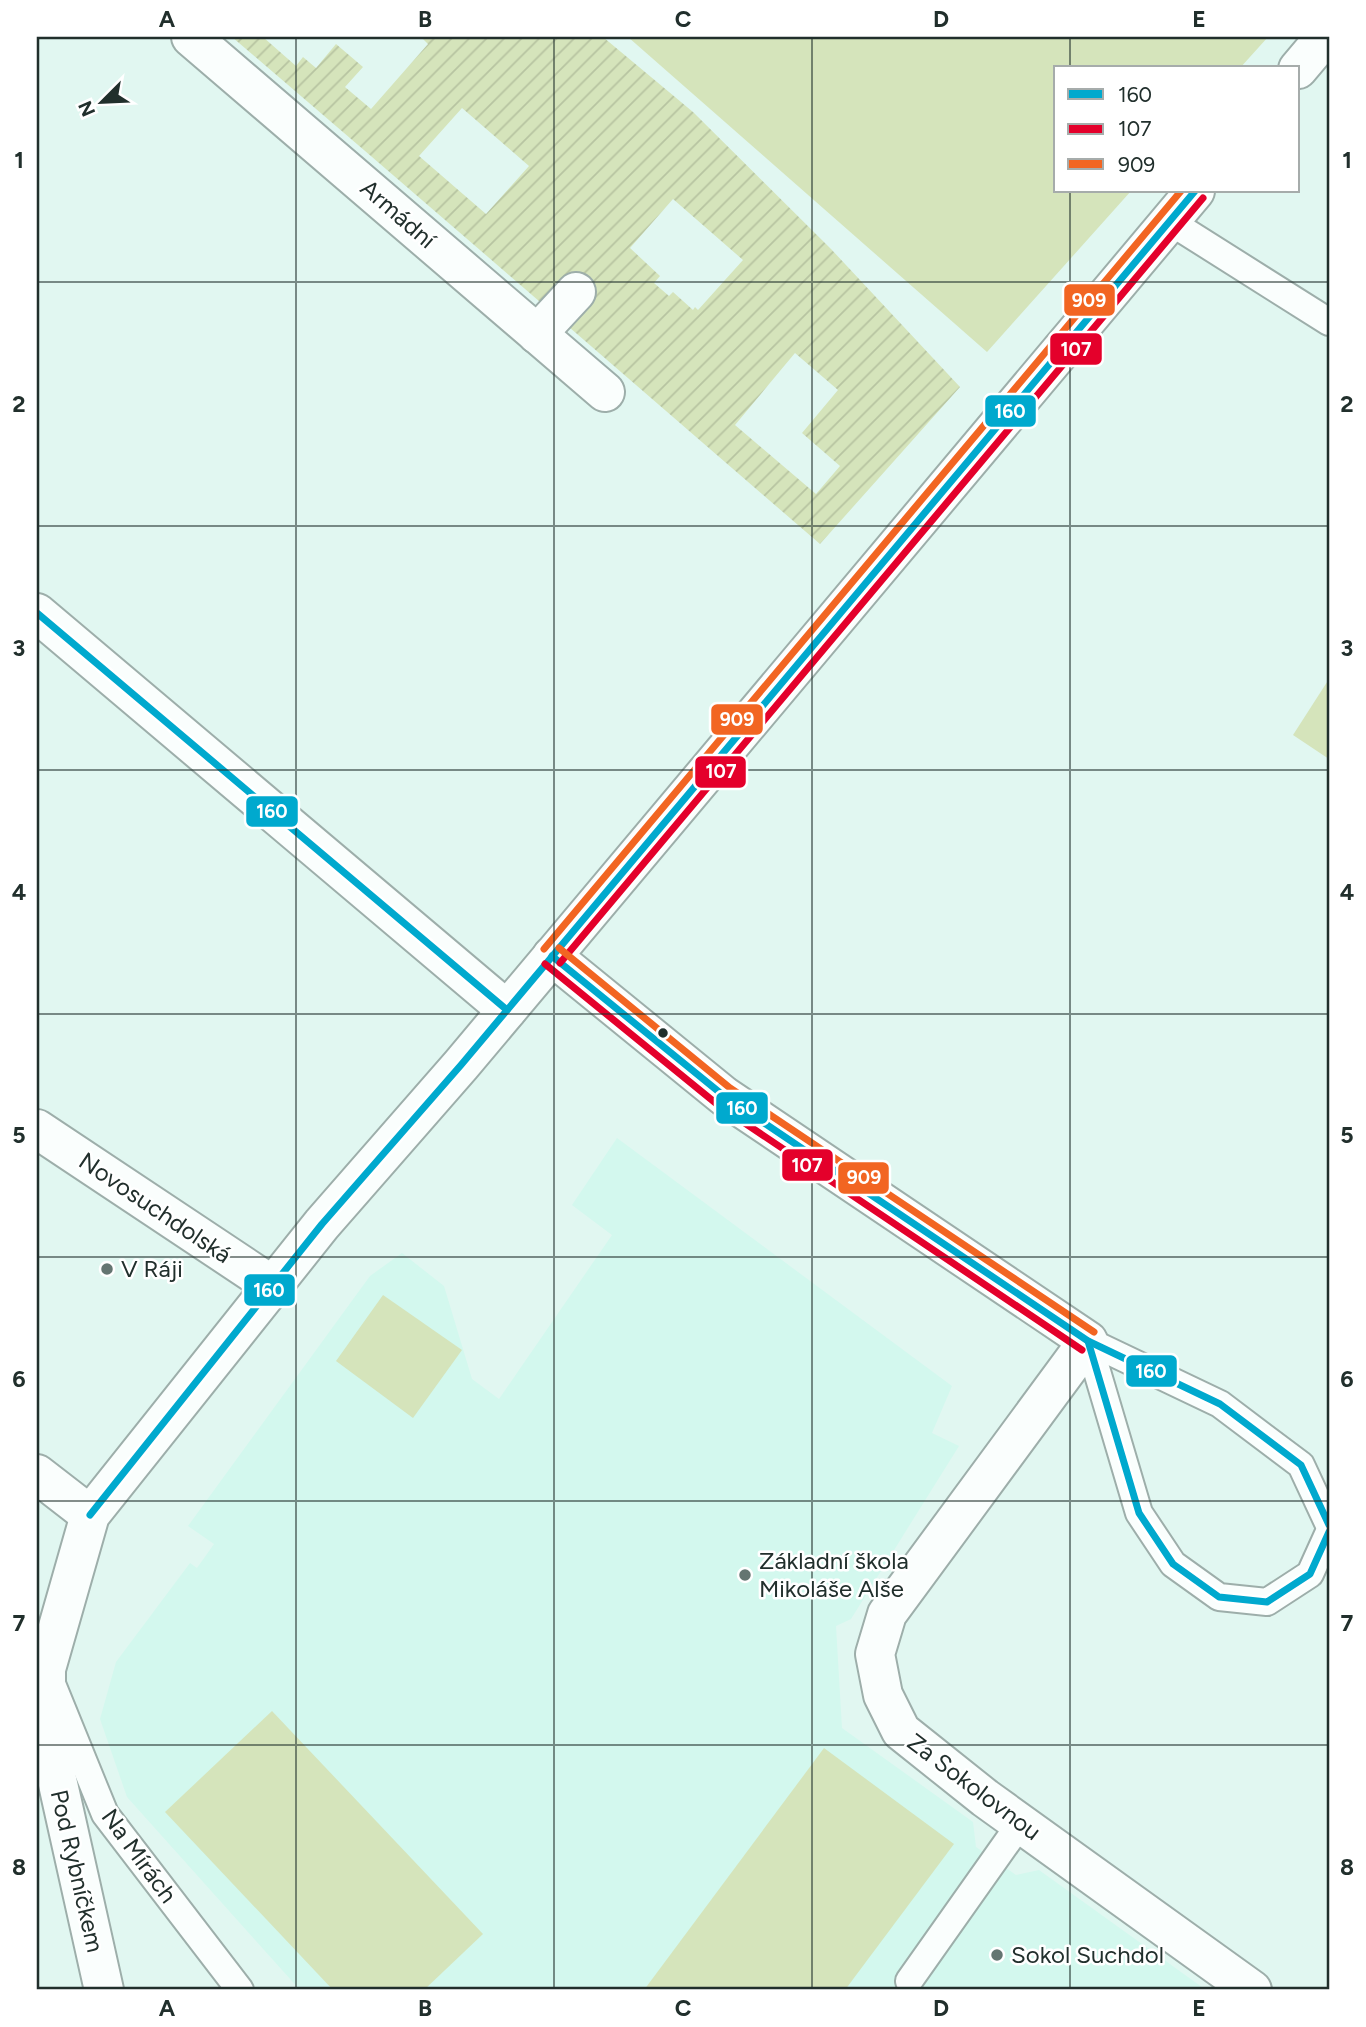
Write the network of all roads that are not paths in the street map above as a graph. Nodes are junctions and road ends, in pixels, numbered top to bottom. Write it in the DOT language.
graph roads {
  1 [pos="191,37"];
  2 [pos="1325,37"];
  3 [pos="1300,67"];
  4 [pos="1194,192"];
  5 [pos="1169,221"];
  6 [pos="576,292"];
  7 [pos="1329,322"];
  8 [pos="537,334"];
  9 [pos="605,392"];
  10 [pos="37,613"];
  11 [pos="552,956"];
  12 [pos="507,1010"];
  13 [pos="37,1129"];
  14 [pos="273,1286"];
  15 [pos="1088,1341"];
  16 [pos="37,1474"];
  17 [pos="90,1515"];
  18 [pos="1329,1525"];
  19 [pos="1329,1532"];
  20 [pos="41,1670"];
  21 [pos="1020,1824"];
  22 [pos="909,1981"];
  23 [pos="104,1990"];
  24 [pos="240,1990"];
  25 [pos="1252,1990"];
  1 -- 8 [label="street, Armádní"];
  2 -- 3 [label="street"];
  4 -- 5 [label="street"];
  5 -- 7 [label="lane"];
  5 -- 11 [label="street"];
  6 -- 8 [label="street"];
  8 -- 9 [label="street, Armádní"];
  10 -- 12 [label="street"];
  11 -- 12 [label="street"];
  11 -- 15 [label="street"];
  12 -- 14 [label="street"];
  13 -- 14 [label="street, Novosuchdolská"];
  14 -- 17 [label="street"];
  15 -- 18 [label="lane"];
  15 -- 19 [label="lane"];
  15 -- 21 [label="street, Za Sokolovnou"];
  16 -- 17 [label="street"];
  17 -- 20 [label="street, Pod Rybníčkem"];
  20 -- 23 [label="street, Pod Rybníčkem"];
  20 -- 24 [label="lane, Na Mírách"];
  21 -- 22 [label="lane"];
  21 -- 25 [label="street, Za Sokolovnou"];
}
